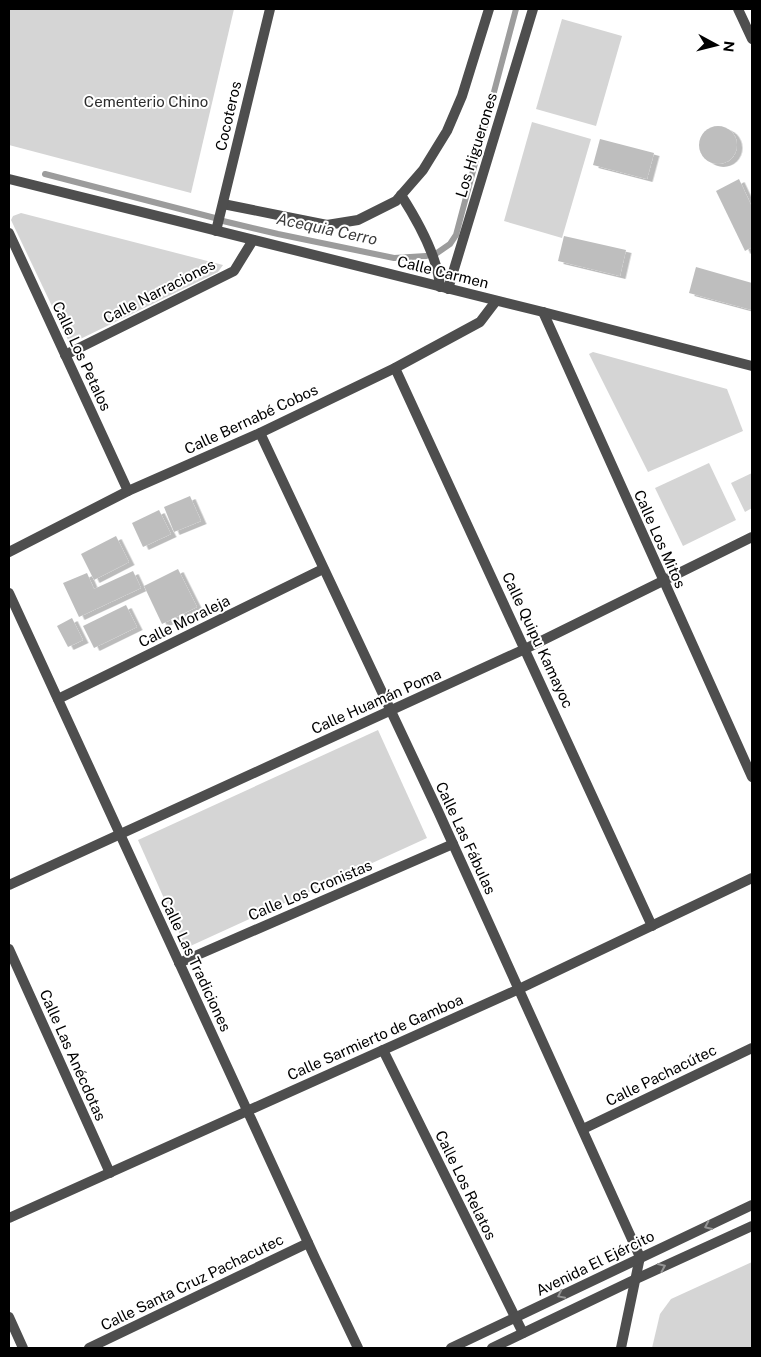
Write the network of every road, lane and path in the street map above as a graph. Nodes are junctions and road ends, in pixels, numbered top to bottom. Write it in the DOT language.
graph roads {
  1 [pos="270,9"];
  2 [pos="489,9"];
  3 [pos="533,9"];
  4 [pos="738,9"];
  5 [pos="752,39"];
  6 [pos="9,179"];
  7 [pos="401,195"];
  8 [pos="223,204"];
  9 [pos="216,231"];
  10 [pos="9,233"];
  11 [pos="253,240"];
  12 [pos="444,288"];
  13 [pos="496,301"];
  14 [pos="543,312"];
  15 [pos="65,355"];
  16 [pos="752,366"];
  17 [pos="396,368"];
  18 [pos="260,433"];
  19 [pos="128,491"];
  20 [pos="752,537"];
  21 [pos="9,552"];
  22 [pos="323,569"];
  23 [pos="663,581"];
  24 [pos="9,593"];
  25 [pos="525,649"];
  26 [pos="58,700"];
  27 [pos="392,712"];
  28 [pos="752,777"];
  29 [pos="120,833"];
  30 [pos="453,844"];
  31 [pos="752,878"];
  32 [pos="9,885"];
  33 [pos="652,926"];
  34 [pos="9,949"];
  35 [pos="179,963"];
  36 [pos="519,989"];
  37 [pos="752,1048"];
  38 [pos="383,1050"];
  39 [pos="247,1111"];
  40 [pos="583,1130"];
  41 [pos="110,1173"];
  42 [pos="752,1205"];
  43 [pos="9,1218"];
  44 [pos="752,1226"];
  45 [pos="308,1244"];
  46 [pos="640,1257"];
  47 [pos="636,1279"];
  48 [pos="9,1317"];
  49 [pos="514,1318"];
  50 [pos="523,1333"];
  51 [pos="23,1348"];
  52 [pos="89,1348"];
  53 [pos="358,1348"];
  54 [pos="451,1348"];
  55 [pos="492,1348"];
  56 [pos="621,1348"];
  1 -- 8 [label="street, Cocoteros"];
  2 -- 7 [label="street"];
  3 -- 12 [label="street, Los Higuerones"];
  4 -- 5 [label="street"];
  6 -- 9 [label="street, Calle Carmen"];
  7 -- 8 [label="street"];
  7 -- 12 [label="street"];
  8 -- 9 [label="street, Cocoteros"];
  9 -- 11 [label="street, Calle Carmen"];
  10 -- 15 [label="street, Calle Los Petalos"];
  11 -- 12 [label="street, Calle Carmen"];
  11 -- 15 [label="street, Calle Narraciones"];
  12 -- 13 [label="street, Calle Carmen"];
  13 -- 14 [label="street, Calle Carmen"];
  13 -- 17 [label="street, Calle Bernabé Cobos"];
  14 -- 16 [label="street, Calle Carmen"];
  14 -- 23 [label="street, Calle Los Mitos"];
  15 -- 19 [label="street, Calle Los Petalos"];
  17 -- 18 [label="street, Calle Bernabé Cobos"];
  17 -- 25 [label="street, Calle Quipu Kamayoc"];
  18 -- 19 [label="street, Calle Bernabé Cobos"];
  18 -- 22 [label="street, Calle Las Fábulas"];
  19 -- 21 [label="street, Calle Bernabé Cobos"];
  20 -- 23 [label="street, Calle Huamán Poma"];
  22 -- 26 [label="street, Calle Moraleja"];
  22 -- 27 [label="street, Calle Las Fábulas"];
  23 -- 25 [label="street, Calle Huamán Poma"];
  23 -- 28 [label="street, Calle Los Mitos"];
  24 -- 26 [label="street, Calle Las Tradiciones"];
  25 -- 27 [label="street, Calle Huamán Poma"];
  25 -- 33 [label="street, Calle Quipu Kamayoc"];
  26 -- 29 [label="street, Calle Las Tradiciones"];
  27 -- 29 [label="street, Calle Huamán Poma"];
  27 -- 30 [label="street, Calle Las Fábulas"];
  29 -- 32 [label="street, Calle Huamán Poma"];
  29 -- 35 [label="street, Calle Las Tradiciones"];
  30 -- 35 [label="street, Calle Los Cronistas"];
  30 -- 36 [label="street, Calle Las Fábulas"];
  31 -- 33 [label="street, Calle Sarmierto de Gamboa"];
  33 -- 36 [label="street, Calle Sarmierto de Gamboa"];
  34 -- 41 [label="street, Calle Las Anécdotas"];
  35 -- 39 [label="street, Calle Las Tradiciones"];
  36 -- 38 [label="street, Calle Sarmierto de Gamboa"];
  36 -- 40 [label="street, Calle Las Fábulas"];
  37 -- 40 [label="street, Calle Pachacútec"];
  38 -- 39 [label="street, Calle Sarmierto de Gamboa"];
  38 -- 49 [label="street, Calle Los Relatos"];
  39 -- 41 [label="street, Calle Sarmierto de Gamboa"];
  39 -- 45 [label="street, Calle Las Tradiciones"];
  40 -- 46 [label="street, Calle Las Fábulas"];
  41 -- 43 [label="street, Calle Sarmierto de Gamboa"];
  42 -- 46 [label="street, Avenida El Ejército, one-way"];
  47 -- 44 [label="street, one-way"];
  45 -- 52 [label="street, Calle Santa Cruz Pachacutec"];
  45 -- 53 [label="street, Calle Las Tradiciones"];
  46 -- 47 [label="street"];
  46 -- 49 [label="street, Avenida El Ejército, one-way"];
  47 -- 50 [label="street"];
  47 -- 56 [label="street"];
  48 -- 51 [label="street"];
  49 -- 50 [label="street, Calle Los Relatos"];
  49 -- 54 [label="street, Avenida El Ejército"];
  50 -- 55 [label="street"];
}
